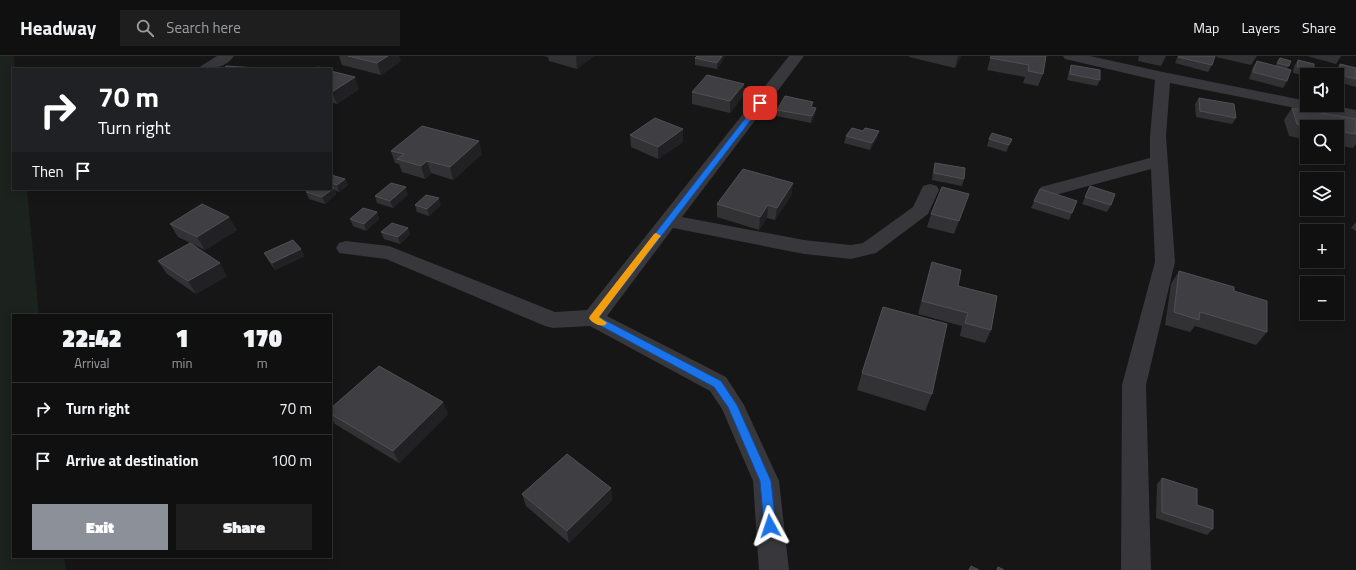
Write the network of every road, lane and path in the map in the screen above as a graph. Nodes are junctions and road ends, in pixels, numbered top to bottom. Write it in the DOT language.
graph roads {
  1 [pos="227,56"];
  2 [pos="797,56"];
  3 [pos="1070,56"];
  4 [pos="1130,62"];
  5 [pos="208,68"];
  6 [pos="1164,77"];
  7 [pos="1356,115"];
  8 [pos="1160,161"];
  9 [pos="930,190"];
  10 [pos="1048,191"];
  11 [pos="668,221"];
  12 [pos="346,248"];
  13 [pos="593,318"];
  14 [pos="774,570"];
  15 [pos="1136,570"];
  1 -- 5 [label="street"];
  2 -- 11 [label="street"];
  3 -- 4 [label="street"];
  4 -- 6 [label="street"];
  6 -- 7 [label="street"];
  6 -- 8 [label="street"];
  8 -- 10 [label="street"];
  8 -- 15 [label="street"];
  9 -- 11 [label="street"];
  11 -- 13 [label="street"];
  12 -- 13 [label="street"];
  13 -- 14 [label="street"];
}
